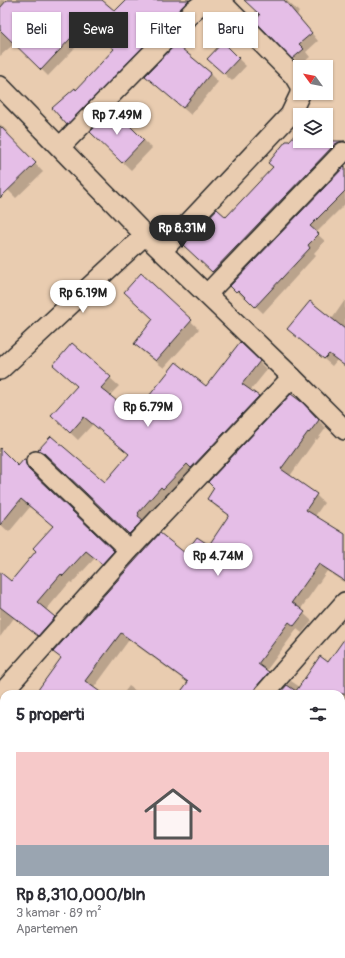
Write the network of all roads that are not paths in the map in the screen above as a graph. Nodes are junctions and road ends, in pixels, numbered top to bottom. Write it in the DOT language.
graph roads {
  1 [pos="293,75"];
  2 [pos="0,86"];
  3 [pos="297,100"];
  4 [pos="60,147"];
  5 [pos="343,152"];
  6 [pos="145,235"];
  7 [pos="162,251"];
  8 [pos="208,294"];
  9 [pos="0,370"];
  10 [pos="292,377"];
  11 [pos="345,430"];
  12 [pos="36,461"];
  13 [pos="129,550"];
  14 [pos="345,602"];
  15 [pos="4,690"];
  16 [pos="268,690"];
  1 -- 4 [label="street"];
  2 -- 4 [label="street"];
  3 -- 7 [label="street"];
  4 -- 6 [label="street"];
  5 -- 8 [label="street"];
  6 -- 7 [label="street"];
  6 -- 9 [label="street"];
  7 -- 8 [label="street"];
  8 -- 10 [label="street"];
  10 -- 11 [label="street"];
  10 -- 13 [label="street"];
  12 -- 13 [label="street"];
  13 -- 15 [label="street"];
  14 -- 16 [label="street"];
}
